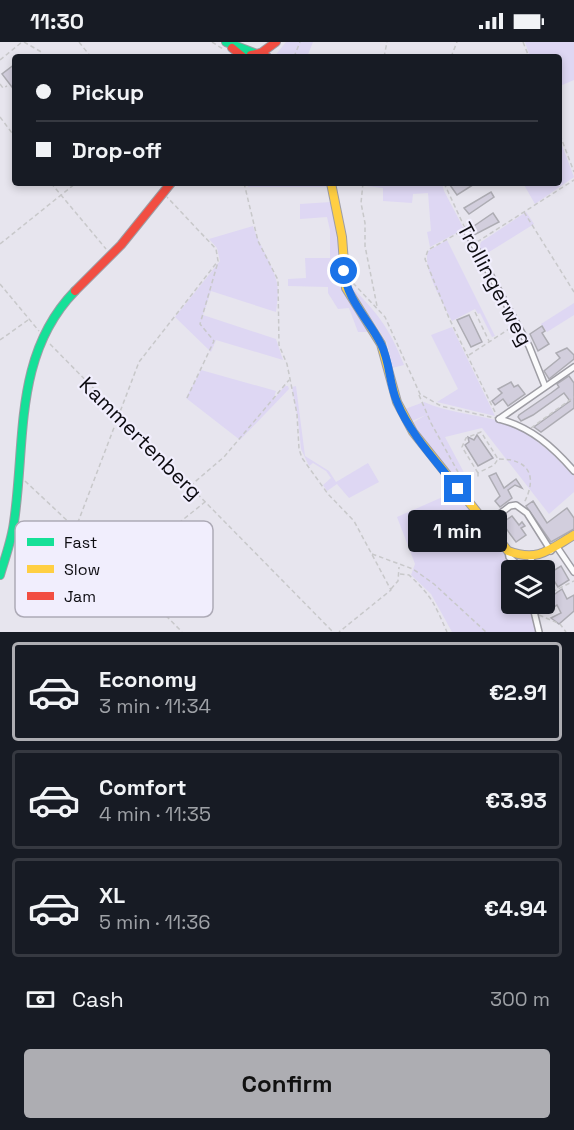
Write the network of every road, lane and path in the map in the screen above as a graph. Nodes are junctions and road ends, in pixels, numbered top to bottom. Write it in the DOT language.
graph roads {
  1 [pos="23,42"];
  2 [pos="79,42"];
  3 [pos="212,42"];
  4 [pos="225,42"];
  5 [pos="277,42"];
  6 [pos="228,52"];
  7 [pos="43,53"];
  8 [pos="89,54"];
  9 [pos="239,54"];
  10 [pos="257,54"];
  11 [pos="261,54"];
  12 [pos="0,60"];
  13 [pos="0,84"];
  14 [pos="7,86"];
  15 [pos="0,117"];
  16 [pos="12,133"];
  17 [pos="562,140"];
  18 [pos="574,172"];
  19 [pos="574,180"];
  20 [pos="53,186"];
  21 [pos="72,186"];
  22 [pos="168,186"];
  23 [pos="245,186"];
  24 [pos="332,186"];
  25 [pos="363,186"];
  26 [pos="445,186"];
  27 [pos="163,192"];
  28 [pos="60,196"];
  29 [pos="524,212"];
  30 [pos="466,230"];
  31 [pos="0,244"];
  32 [pos="474,244"];
  33 [pos="111,256"];
  34 [pos="218,261"];
  35 [pos="350,278"];
  36 [pos="0,284"];
  37 [pos="574,292"];
  38 [pos="377,307"];
  39 [pos="475,312"];
  40 [pos="516,325"];
  41 [pos="0,340"];
  42 [pos="489,342"];
  43 [pos="51,345"];
  44 [pos="468,356"];
  45 [pos="574,367"];
  46 [pos="289,380"];
  47 [pos="545,386"];
  48 [pos="420,394"];
  49 [pos="574,397"];
  50 [pos="187,398"];
  51 [pos="118,414"];
  52 [pos="499,419"];
  53 [pos="531,428"];
  54 [pos="498,459"];
  55 [pos="574,471"];
  56 [pos="478,472"];
  57 [pos="478,477"];
  58 [pos="19,480"];
  59 [pos="190,486"];
  60 [pos="205,502"];
  61 [pos="472,508"];
  62 [pos="521,508"];
  63 [pos="66,521"];
  64 [pos="78,521"];
  65 [pos="182,521"];
  66 [pos="485,525"];
  67 [pos="574,536"];
  68 [pos="554,549"];
  69 [pos="508,551"];
  70 [pos="371,554"];
  71 [pos="530,557"];
  72 [pos="512,560"];
  73 [pos="531,560"];
  74 [pos="399,566"];
  75 [pos="574,572"];
  76 [pos="400,574"];
  77 [pos="0,575"];
  78 [pos="574,581"];
  79 [pos="391,590"];
  80 [pos="555,591"];
  81 [pos="535,614"];
  82 [pos="167,617"];
  83 [pos="182,632"];
  84 [pos="333,632"];
  85 [pos="339,632"];
  86 [pos="447,632"];
  87 [pos="486,632"];
  88 [pos="539,632"];
  89 [pos="566,632"];
  1 -- 7 [label="path"];
  1 -- 12 [label="path"];
  2 -- 8 [label="path"];
  3 -- 6 [label="path"];
  4 -- 9 [label="street"];
  4 -- 10 [label="street"];
  5 -- 11 [label="street"];
  13 -- 14 [label="path"];
  15 -- 16 [label="path"];
  17 -- 18 [label="path"];
  19 -- 29 [label="path"];
  20 -- 28 [label="path"];
  21 -- 28 [label="path"];
  22 -- 27 [label="street"];
  23 -- 46 [label="path"];
  24 -- 61 [label="street"];
  25 -- 38 [label="path"];
  26 -- 30 [label="path, Trollingerweg"];
  27 -- 33 [label="street"];
  27 -- 34 [label="path"];
  28 -- 31 [label="path"];
  28 -- 33 [label="path"];
  29 -- 32 [label="path"];
  29 -- 37 [label="path"];
  30 -- 32 [label="street, Trollingerweg"];
  30 -- 44 [label="path"];
  32 -- 40 [label="street, Trollingerweg"];
  33 -- 58 [label="street"];
  34 -- 50 [label="path"];
  34 -- 51 [label="path"];
  35 -- 38 [label="path"];
  36 -- 41 [label="path"];
  38 -- 48 [label="path"];
  39 -- 42 [label="path"];
  40 -- 42 [label="path"];
  40 -- 47 [label="street, Trollingerweg"];
  42 -- 44 [label="path"];
  43 -- 51 [label="path, Kammertenberg"];
  44 -- 52 [label="path"];
  45 -- 47 [label="street"];
  46 -- 59 [label="path"];
  46 -- 70 [label="path"];
  47 -- 52 [label="street"];
  48 -- 52 [label="path"];
  48 -- 61 [label="path"];
  49 -- 53 [label="path"];
  51 -- 59 [label="path, Kammertenberg"];
  51 -- 64 [label="path"];
  52 -- 55 [label="street"];
  54 -- 56 [label="path"];
  54 -- 56 [label="path"];
  54 -- 62 [label="path"];
  56 -- 57 [label="path"];
  58 -- 63 [label="path"];
  58 -- 77 [label="street"];
  59 -- 60 [label="path, Kammertenberg"];
  60 -- 65 [label="path"];
  60 -- 84 [label="path, Kammertenberg"];
  61 -- 66 [label="street"];
  62 -- 66 [label="street"];
  62 -- 68 [label="street"];
  66 -- 69 [label="street"];
  67 -- 68 [label="street"];
  68 -- 71 [label="street"];
  68 -- 75 [label="street"];
  69 -- 71 [label="street"];
  69 -- 72 [label="street"];
  70 -- 74 [label="path"];
  70 -- 79 [label="path"];
  71 -- 73 [label="street"];
  74 -- 76 [label="path"];
  74 -- 87 [label="path"];
  76 -- 79 [label="path"];
  76 -- 86 [label="path"];
  78 -- 80 [label="path"];
  79 -- 85 [label="path"];
  81 -- 88 [label="street"];
  81 -- 89 [label="path"];
  82 -- 83 [label="path"];
}
